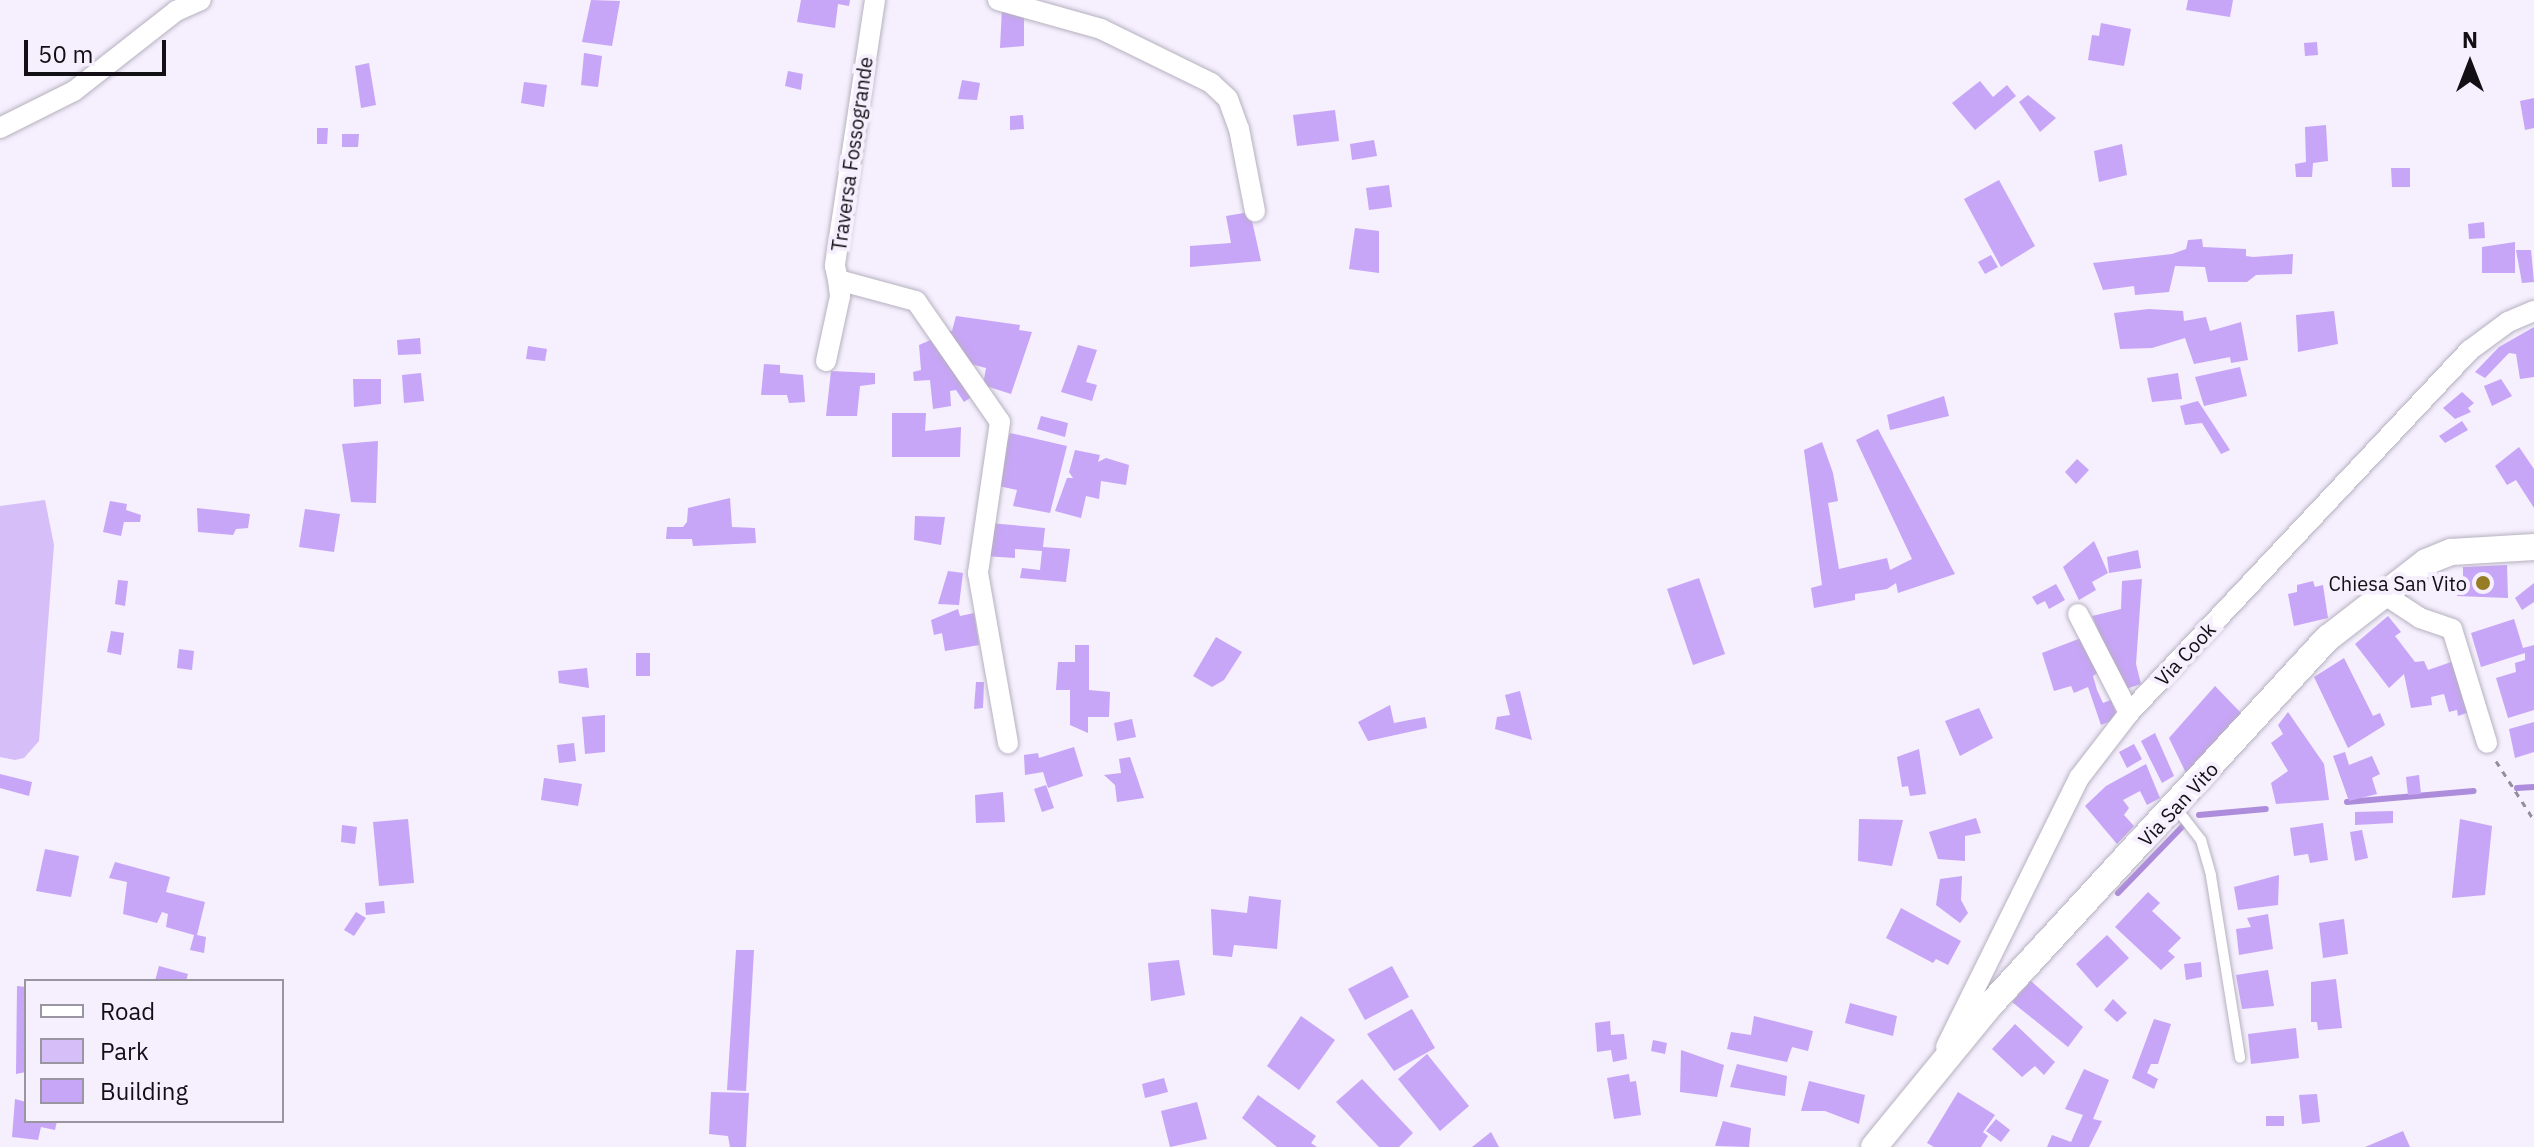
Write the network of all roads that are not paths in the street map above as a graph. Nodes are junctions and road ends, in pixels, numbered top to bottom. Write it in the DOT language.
graph roads {
  1 [pos="201,0"];
  2 [pos="875,0"];
  3 [pos="998,0"];
  4 [pos="0,128"];
  5 [pos="1255,211"];
  6 [pos="838,280"];
  7 [pos="2534,311"];
  8 [pos="826,361"];
  9 [pos="2534,547"];
  10 [pos="2382,593"];
  11 [pos="2078,614"];
  12 [pos="2129,713"];
  13 [pos="1008,743"];
  14 [pos="2487,743"];
  15 [pos="2176,808"];
  16 [pos="2240,1058"];
  17 [pos="1934,1073"];
  18 [pos="1874,1147"];
  1 -- 4 [label="street"];
  2 -- 6 [label="street, Traversa Fossogrande"];
  3 -- 5 [label="street"];
  6 -- 8 [label="street"];
  6 -- 13 [label="street, Traversa Fossogrande"];
  7 -- 12 [label="street, Via Cook"];
  9 -- 10 [label="street, Via San Vito"];
  10 -- 14 [label="street"];
  10 -- 15 [label="street, Via San Vito"];
  11 -- 12 [label="street"];
  12 -- 17 [label="street, Via Cook"];
  15 -- 16 [label="lane"];
  15 -- 17 [label="street, Via San Vito"];
  17 -- 18 [label="street, Via San Vito"];
}
